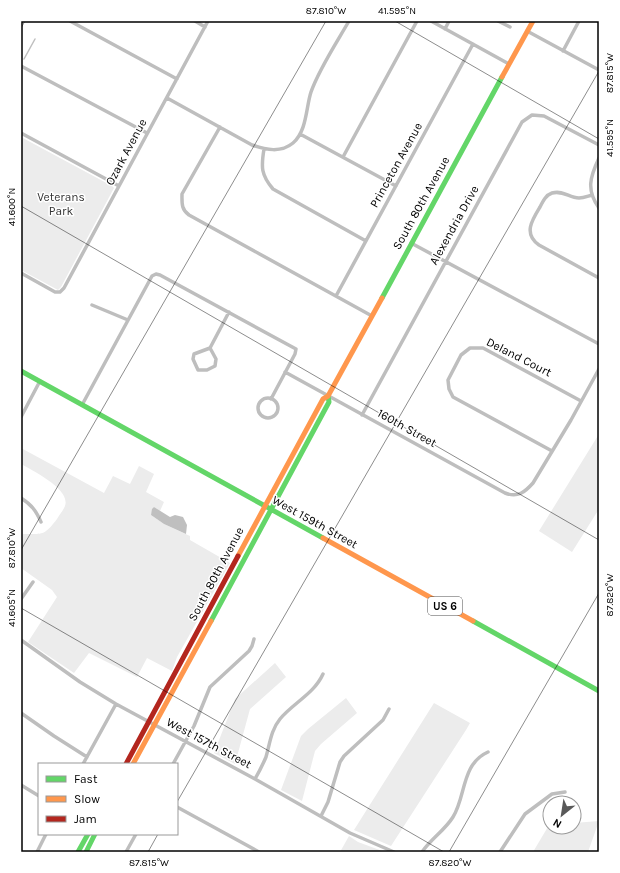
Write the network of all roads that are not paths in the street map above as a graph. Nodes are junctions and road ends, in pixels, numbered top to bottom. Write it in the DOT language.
graph roads {
  1 [pos="70,21"];
  2 [pos="195,21"];
  3 [pos="208,21"];
  4 [pos="348,21"];
  5 [pos="417,21"];
  6 [pos="431,21"];
  7 [pos="449,21"];
  8 [pos="498,21"];
  9 [pos="533,21"];
  10 [pos="579,21"];
  11 [pos="205,26"];
  12 [pos="510,27"];
  13 [pos="445,29"];
  14 [pos="527,31"];
  15 [pos="473,44"];
  16 [pos="563,51"];
  17 [pos="509,64"];
  18 [pos="21,66"];
  19 [pos="599,70"];
  20 [pos="177,79"];
  21 [pos="166,98"];
  22 [pos="220,127"];
  23 [pos="21,133"];
  24 [pos="147,134"];
  25 [pos="300,134"];
  26 [pos="599,145"];
  27 [pos="264,149"];
  28 [pos="343,157"];
  29 [pos="599,158"];
  30 [pos="119,186"];
  31 [pos="396,186"];
  32 [pos="592,195"];
  33 [pos="599,208"];
  34 [pos="366,241"];
  35 [pos="411,243"];
  36 [pos="445,261"];
  37 [pos="21,273"];
  38 [pos="599,278"];
  39 [pos="336,296"];
  40 [pos="92,305"];
  41 [pos="229,312"];
  42 [pos="372,316"];
  43 [pos="128,320"];
  44 [pos="599,344"];
  45 [pos="210,348"];
  46 [pos="599,368"];
  47 [pos="21,371"];
  48 [pos="285,372"];
  49 [pos="40,381"];
  50 [pos="328,396"];
  51 [pos="271,399"];
  52 [pos="581,401"];
  53 [pos="82,405"];
  54 [pos="362,415"];
  55 [pos="21,417"];
  56 [pos="552,451"];
  57 [pos="21,498"];
  58 [pos="265,505"];
  59 [pos="271,509"];
  60 [pos="41,522"];
  61 [pos="33,582"];
  62 [pos="21,600"];
  63 [pos="254,639"];
  64 [pos="21,640"];
  65 [pos="323,674"];
  66 [pos="599,691"];
  67 [pos="116,704"];
  68 [pos="389,709"];
  69 [pos="21,713"];
  70 [pos="149,722"];
  71 [pos="155,725"];
  72 [pos="185,742"];
  73 [pos="488,752"];
  74 [pos="87,757"];
  75 [pos="84,763"];
  76 [pos="127,763"];
  77 [pos="135,763"];
  78 [pos="174,763"];
  79 [pos="255,779"];
  80 [pos="21,785"];
  81 [pos="565,792"];
  82 [pos="38,795"];
  83 [pos="178,808"];
  84 [pos="320,816"];
  85 [pos="45,835"];
  86 [pos="87,835"];
  87 [pos="94,835"];
  88 [pos="135,835"];
  89 [pos="36,852"];
  90 [pos="78,852"];
  91 [pos="86,852"];
  92 [pos="126,852"];
  93 [pos="259,852"];
  94 [pos="394,852"];
  95 [pos="422,852"];
  96 [pos="500,852"];
  1 -- 20 [label="street"];
  2 -- 11 [label="street"];
  3 -- 11 [label="street, Ozark Avenue"];
  4 -- 25 [label="street"];
  5 -- 28 [label="street"];
  6 -- 13 [label="street"];
  7 -- 13 [label="street"];
  8 -- 12 [label="street"];
  9 -- 14 [label="street, South 80th Avenue"];
  10 -- 16 [label="street"];
  11 -- 20 [label="street, Ozark Avenue"];
  13 -- 15 [label="street"];
  14 -- 16 [label="street"];
  14 -- 17 [label="street, South 80th Avenue"];
  15 -- 17 [label="street"];
  15 -- 31 [label="street, Princeton Avenue"];
  16 -- 19 [label="street"];
  17 -- 35 [label="street, South 80th Avenue"];
  18 -- 24 [label="street"];
  20 -- 21 [label="street, Ozark Avenue"];
  21 -- 22 [label="street"];
  21 -- 24 [label="street, Ozark Avenue"];
  22 -- 27 [label="street"];
  22 -- 39 [label="street"];
  23 -- 30 [label="street"];
  24 -- 30 [label="street, Ozark Avenue"];
  25 -- 27 [label="street"];
  25 -- 28 [label="street"];
  26 -- 36 [label="street, Alexendria Drive"];
  27 -- 34 [label="street"];
  28 -- 31 [label="street"];
  29 -- 32 [label="street"];
  30 -- 37 [label="street, Ozark Avenue"];
  31 -- 34 [label="street, Princeton Avenue"];
  32 -- 33 [label="street"];
  32 -- 38 [label="street"];
  34 -- 39 [label="street, Princeton Avenue"];
  35 -- 36 [label="street"];
  35 -- 42 [label="street, South 80th Avenue"];
  36 -- 44 [label="street"];
  36 -- 54 [label="street, Alexendria Drive"];
  39 -- 42 [label="street"];
  40 -- 43 [label="street"];
  41 -- 43 [label="street"];
  41 -- 45 [label="street"];
  41 -- 48 [label="street"];
  42 -- 50 [label="street, South 80th Avenue"];
  43 -- 53 [label="street"];
  45 -- 45 [label="street"];
  46 -- 52 [label="street"];
  47 -- 49 [label="street, West 159th Street / US 6"];
  48 -- 50 [label="street, 160th Street"];
  48 -- 51 [label="street"];
  49 -- 53 [label="street, West 159th Street / US 6"];
  49 -- 55 [label="street"];
  50 -- 54 [label="street, 160th Street"];
  50 -- 58 [label="street, South 80th Avenue"];
  50 -- 59 [label="street, South 80th Avenue"];
  51 -- 51 [label="street"];
  52 -- 56 [label="street"];
  52 -- 56 [label="street, Deland Court"];
  53 -- 58 [label="street, West 159th Street / US 6"];
  54 -- 56 [label="street, 160th Street"];
  57 -- 60 [label="street"];
  58 -- 59 [label="street, West 159th Street / US 6"];
  58 -- 70 [label="street, South 80th Avenue"];
  59 -- 66 [label="street, West 159th Street / US 6"];
  59 -- 71 [label="street, South 80th Avenue"];
  61 -- 62 [label="street"];
  63 -- 72 [label="street"];
  64 -- 67 [label="street, West 157th Street"];
  65 -- 79 [label="street"];
  67 -- 70 [label="street, West 157th Street"];
  67 -- 74 [label="street"];
  68 -- 84 [label="street"];
  69 -- 74 [label="street"];
  70 -- 71 [label="street, West 157th Street"];
  70 -- 76 [label="street, South 80th Avenue"];
  71 -- 72 [label="street, West 157th Street"];
  71 -- 77 [label="street, South 80th Avenue"];
  72 -- 78 [label="street"];
  72 -- 79 [label="street, West 157th Street"];
  73 -- 95 [label="street"];
  74 -- 75 [label="street"];
  79 -- 84 [label="street, West 157th Street"];
  80 -- 82 [label="street"];
  81 -- 96 [label="street"];
  83 -- 93 [label="street"];
  84 -- 94 [label="street, West 157th Street"];
  85 -- 89 [label="street"];
  86 -- 90 [label="street"];
  87 -- 91 [label="street"];
  88 -- 92 [label="street"];
}
